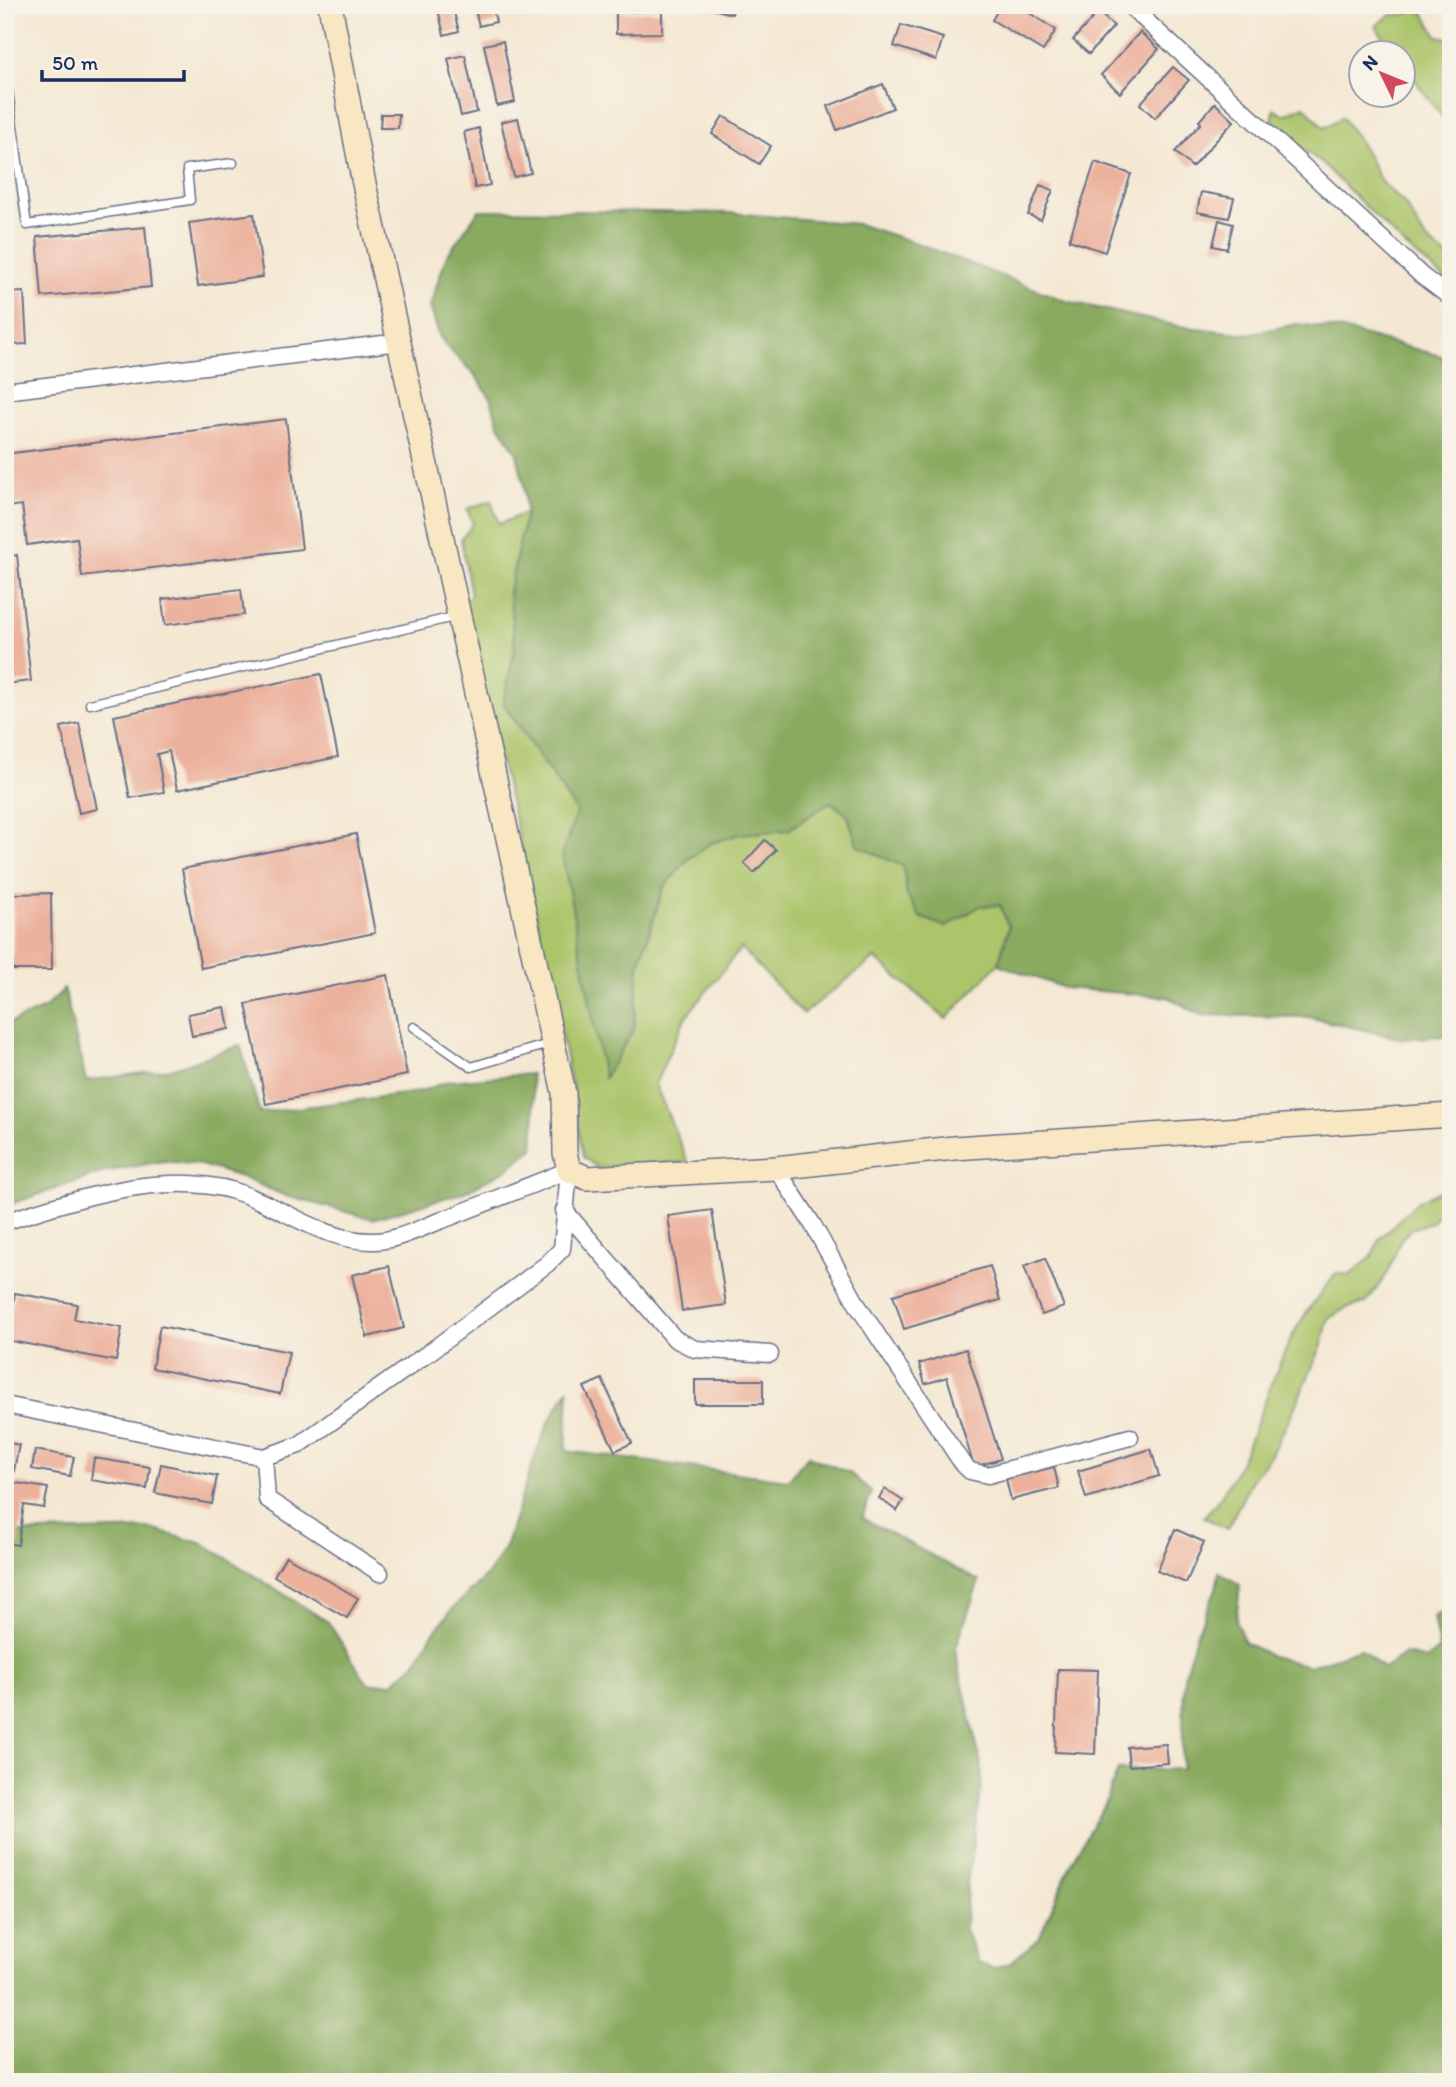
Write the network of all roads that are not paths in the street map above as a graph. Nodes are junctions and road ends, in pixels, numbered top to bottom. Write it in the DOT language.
graph roads {
  1 [pos="330,5"];
  2 [pos="1129,5"];
  3 [pos="5,70"];
  4 [pos="8,105"];
  5 [pos="233,163"];
  6 [pos="1451,298"];
  7 [pos="399,342"];
  8 [pos="5,391"];
  9 [pos="459,615"];
  10 [pos="90,704"];
  11 [pos="414,1027"];
  12 [pos="553,1043"];
  13 [pos="1451,1115"];
  14 [pos="776,1168"];
  15 [pos="569,1170"];
  16 [pos="565,1210"];
  17 [pos="5,1222"];
  18 [pos="770,1354"];
  19 [pos="5,1405"];
  20 [pos="1130,1437"];
  21 [pos="264,1457"];
  22 [pos="380,1573"];
  1 -- 7 [label="street"];
  2 -- 6 [label="street"];
  3 -- 4 [label="lane"];
  4 -- 5 [label="lane"];
  7 -- 8 [label="street"];
  7 -- 9 [label="street"];
  9 -- 10 [label="lane"];
  9 -- 12 [label="street"];
  11 -- 12 [label="lane"];
  12 -- 15 [label="street"];
  13 -- 14 [label="street"];
  14 -- 15 [label="street"];
  14 -- 20 [label="street"];
  15 -- 16 [label="street"];
  15 -- 17 [label="street"];
  16 -- 18 [label="street"];
  16 -- 21 [label="street"];
  19 -- 21 [label="street"];
  21 -- 22 [label="street"];
}
